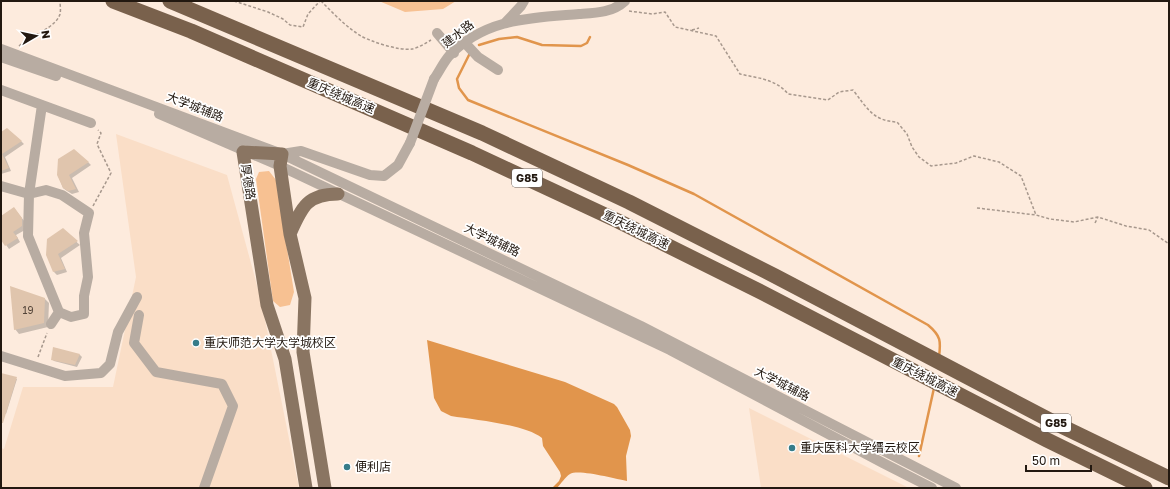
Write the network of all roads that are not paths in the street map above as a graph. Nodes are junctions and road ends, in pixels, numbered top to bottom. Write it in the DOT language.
graph roads {
  1 [pos="113,1"];
  2 [pos="170,1"];
  3 [pos="524,1"];
  4 [pos="625,1"];
  5 [pos="505,23"];
  6 [pos="438,34"];
  7 [pos="465,43"];
  8 [pos="1,49"];
  9 [pos="454,53"];
  10 [pos="1,57"];
  11 [pos="498,70"];
  12 [pos="1,90"];
  13 [pos="42,105"];
  14 [pos="91,123"];
  15 [pos="243,152"];
  16 [pos="281,160"];
  17 [pos="1,186"];
  18 [pos="29,194"];
  19 [pos="338,194"];
  20 [pos="290,234"];
  21 [pos="137,297"];
  22 [pos="59,312"];
  23 [pos="139,315"];
  24 [pos="51,324"];
  25 [pos="1,356"];
  26 [pos="1169,478"];
  27 [pos="204,488"];
  28 [pos="306,488"];
  29 [pos="325,488"];
  30 [pos="932,488"];
  31 [pos="956,488"];
  32 [pos="1145,488"];
  1 -- 32 [label="highway, 重庆绕城高速 / G85"];
  2 -- 26 [label="highway, 重庆绕城高速 / G85"];
  3 -- 5 [label="street"];
  4 -- 5 [label="street, 建水路"];
  5 -- 7 [label="street, 建水路"];
  6 -- 9 [label="street"];
  7 -- 9 [label="street, 建水路"];
  7 -- 11 [label="street"];
  8 -- 16 [label="street, 大学城辅路"];
  9 -- 16 [label="street, 建水路, bridge"];
  10 -- 15 [label="street, 大学城辅路"];
  12 -- 13 [label="street"];
  13 -- 14 [label="street"];
  13 -- 18 [label="street"];
  15 -- 16 [label="main road, 厚德路"];
  15 -- 28 [label="main road, 厚德路"];
  16 -- 19 [label="street, 大学城辅路"];
  16 -- 20 [label="main road"];
  16 -- 31 [label="street, 大学城辅路"];
  17 -- 18 [label="street"];
  18 -- 22 [label="street"];
  18 -- 22 [label="street"];
  19 -- 20 [label="main road"];
  19 -- 30 [label="street, 大学城辅路"];
  20 -- 29 [label="main road"];
  21 -- 25 [label="street"];
  22 -- 24 [label="street"];
  23 -- 27 [label="street"];
}
